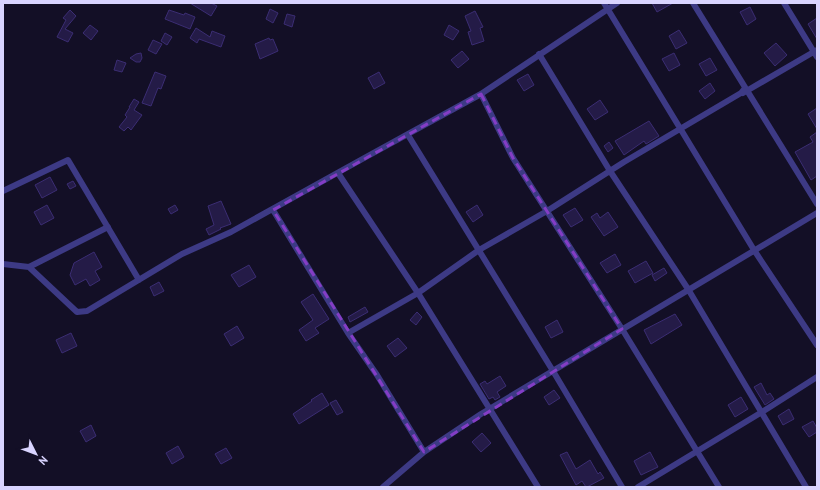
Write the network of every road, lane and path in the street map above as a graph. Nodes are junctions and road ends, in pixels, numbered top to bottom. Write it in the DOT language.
graph roads {
  1 [pos="604,3"];
  2 [pos="617,3"];
  3 [pos="692,3"];
  4 [pos="784,3"];
  5 [pos="608,9"];
  6 [pos="816,53"];
  7 [pos="539,54"];
  8 [pos="744,91"];
  9 [pos="481,94"];
  10 [pos="680,129"];
  11 [pos="408,134"];
  12 [pos="610,171"];
  13 [pos="338,173"];
  14 [pos="3,191"];
  15 [pos="817,204"];
  16 [pos="273,210"];
  17 [pos="547,211"];
  18 [pos="817,212"];
  19 [pos="108,227"];
  20 [pos="479,250"];
  21 [pos="754,250"];
  22 [pos="3,264"];
  23 [pos="29,267"];
  24 [pos="139,280"];
  25 [pos="688,289"];
  26 [pos="418,293"];
  27 [pos="622,329"];
  28 [pos="348,333"];
  29 [pos="817,345"];
  30 [pos="553,371"];
  31 [pos="817,377"];
  32 [pos="489,409"];
  33 [pos="762,412"];
  34 [pos="697,451"];
  35 [pos="424,452"];
  36 [pos="383,487"];
  37 [pos="538,487"];
  38 [pos="622,487"];
  39 [pos="638,487"];
  40 [pos="719,487"];
  41 [pos="806,487"];
  1 -- 5 [label="street"];
  2 -- 5 [label="street"];
  3 -- 8 [label="street"];
  4 -- 6 [label="street"];
  5 -- 7 [label="street"];
  5 -- 10 [label="street"];
  6 -- 8 [label="street"];
  7 -- 9 [label="street"];
  7 -- 12 [label="street"];
  8 -- 10 [label="street"];
  8 -- 15 [label="street"];
  9 -- 11 [label="street"];
  9 -- 17 [label="street"];
  10 -- 12 [label="street"];
  10 -- 21 [label="street"];
  11 -- 13 [label="street"];
  11 -- 20 [label="street"];
  12 -- 17 [label="street"];
  12 -- 25 [label="street"];
  13 -- 16 [label="street"];
  13 -- 26 [label="street"];
  14 -- 19 [label="street"];
  16 -- 24 [label="street"];
  16 -- 28 [label="street"];
  17 -- 20 [label="street"];
  17 -- 27 [label="street"];
  18 -- 21 [label="street"];
  19 -- 23 [label="street"];
  19 -- 24 [label="street"];
  20 -- 26 [label="street"];
  20 -- 30 [label="street"];
  21 -- 25 [label="street"];
  21 -- 29 [label="street"];
  22 -- 23 [label="street"];
  23 -- 24 [label="street"];
  25 -- 27 [label="street"];
  25 -- 33 [label="street"];
  26 -- 28 [label="street"];
  26 -- 32 [label="street"];
  27 -- 30 [label="street"];
  27 -- 34 [label="street"];
  28 -- 35 [label="street"];
  30 -- 32 [label="street"];
  30 -- 38 [label="street"];
  31 -- 33 [label="street"];
  32 -- 35 [label="street"];
  32 -- 37 [label="street"];
  33 -- 34 [label="street"];
  33 -- 41 [label="street"];
  34 -- 39 [label="street"];
  34 -- 40 [label="street"];
  35 -- 36 [label="street"];
}
